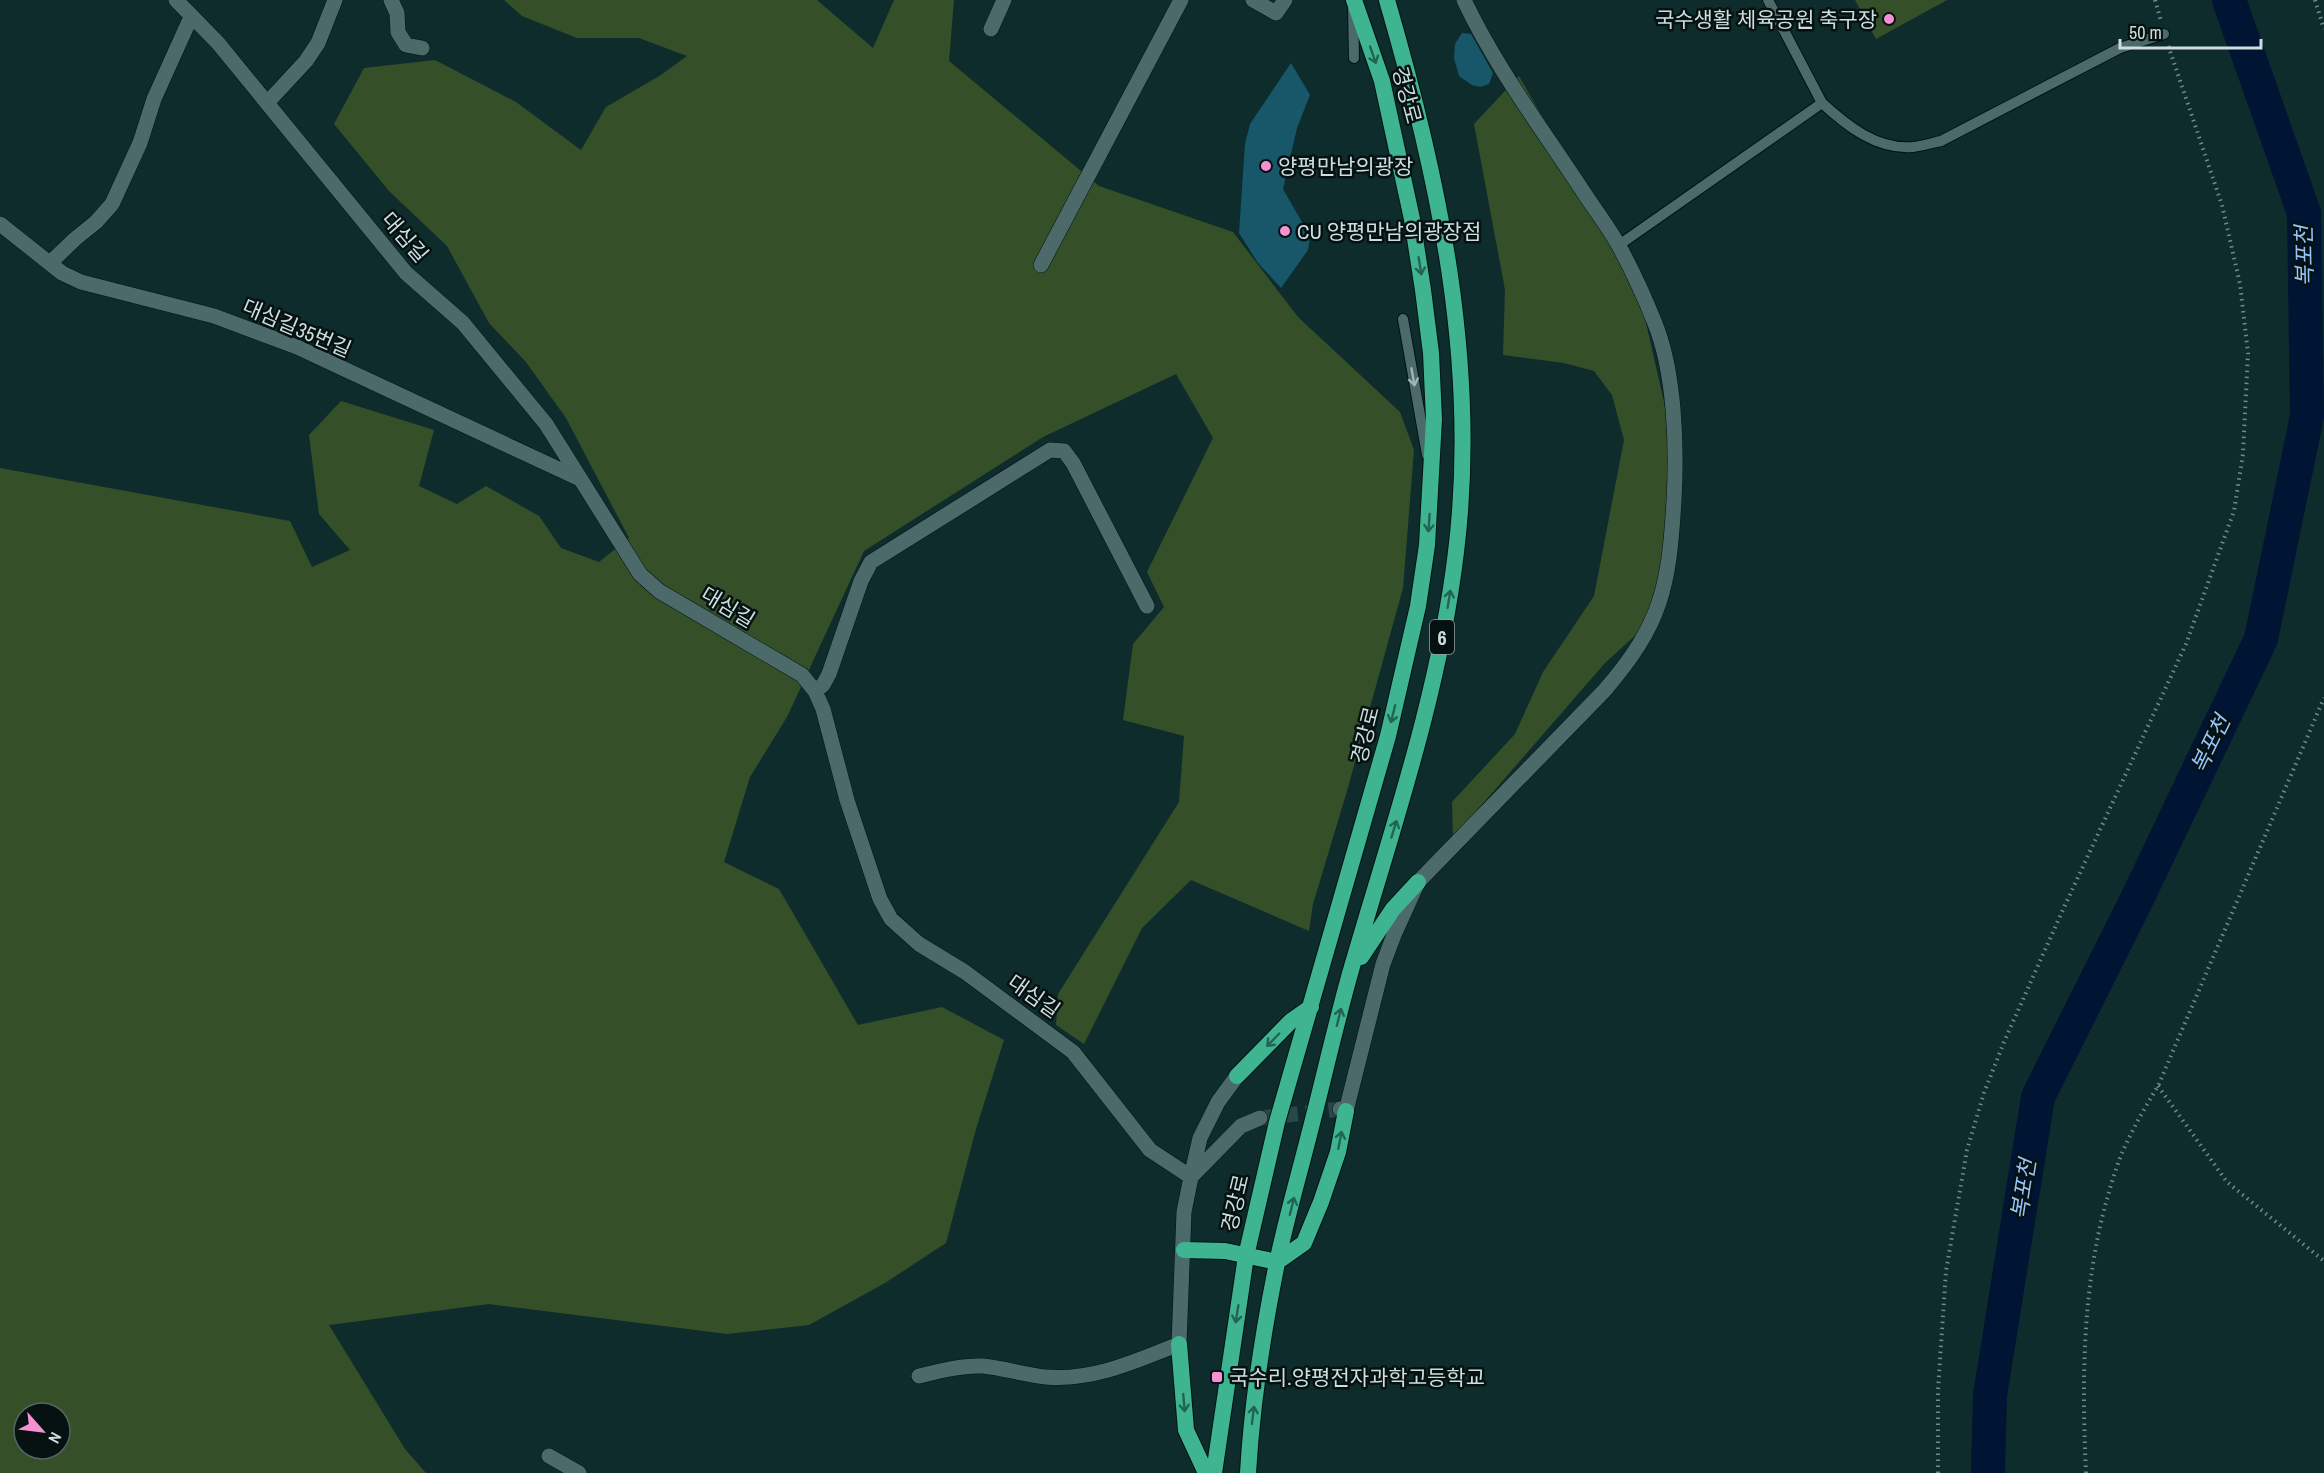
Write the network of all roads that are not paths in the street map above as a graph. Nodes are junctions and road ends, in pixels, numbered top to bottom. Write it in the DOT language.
graph roads {
  1 [pos="176,0"];
  2 [pos="335,0"];
  3 [pos="391,0"];
  4 [pos="1004,0"];
  5 [pos="1180,0"];
  6 [pos="1253,0"];
  7 [pos="1285,0"];
  8 [pos="1353,0"];
  9 [pos="1387,0"];
  10 [pos="1464,0"];
  11 [pos="1768,0"];
  12 [pos="192,17"];
  13 [pos="992,29"];
  14 [pos="2164,34"];
  15 [pos="422,48"];
  16 [pos="1353,58"];
  17 [pos="267,103"];
  18 [pos="1822,103"];
  19 [pos="0,224"];
  20 [pos="1619,245"];
  21 [pos="50,263"];
  22 [pos="1041,265"];
  23 [pos="1403,319"];
  24 [pos="580,479"];
  25 [pos="1431,484"];
  26 [pos="1147,606"];
  27 [pos="815,691"];
  28 [pos="1418,882"];
  29 [pos="1350,973"];
  30 [pos="1311,1007"];
  31 [pos="1237,1076"];
  32 [pos="1343,1110"];
  33 [pos="1260,1118"];
  34 [pos="1191,1177"];
  35 [pos="1184,1250"];
  36 [pos="1246,1256"];
  37 [pos="1277,1262"];
  38 [pos="1179,1344"];
  39 [pos="920,1376"];
  40 [pos="549,1456"];
  41 [pos="579,1473"];
  42 [pos="1206,1473"];
  43 [pos="1214,1473"];
  44 [pos="1248,1473"];
  1 -- 12 [label="street, 대심길"];
  2 -- 17 [label="street"];
  3 -- 15 [label="street"];
  4 -- 13 [label="street"];
  5 -- 22 [label="street"];
  6 -- 7 [label="street"];
  8 -- 16 [label="lane"];
  8 -- 25 [label="highway, 경강로 / 6, one-way"];
  29 -- 9 [label="highway, 경강로 / 6, one-way"];
  10 -- 20 [label="street"];
  11 -- 18 [label="lane"];
  12 -- 17 [label="street, 대심길"];
  12 -- 21 [label="street"];
  14 -- 18 [label="lane"];
  17 -- 24 [label="street, 대심길"];
  18 -- 20 [label="lane"];
  19 -- 21 [label="street, 대심길35번길"];
  20 -- 28 [label="street"];
  21 -- 24 [label="street, 대심길35번길"];
  23 -- 25 [label="lane, one-way"];
  24 -- 27 [label="street, 대심길"];
  25 -- 30 [label="highway, 경강로 / 6, one-way"];
  26 -- 27 [label="street"];
  27 -- 34 [label="street, 대심길"];
  28 -- 29 [label="highway"];
  28 -- 32 [label="street"];
  37 -- 29 [label="highway, 경강로 / 6, one-way"];
  30 -- 31 [label="highway, one-way"];
  30 -- 36 [label="highway, 경강로 / 6"];
  31 -- 34 [label="street"];
  37 -- 32 [label="highway, one-way"];
  33 -- 34 [label="street"];
  34 -- 35 [label="street"];
  35 -- 36 [label="highway"];
  35 -- 38 [label="street"];
  36 -- 37 [label="highway"];
  36 -- 43 [label="highway, 경강로 / 6, one-way"];
  44 -- 37 [label="highway, 경강로 / 6, one-way"];
  38 -- 39 [label="street"];
  38 -- 42 [label="highway, one-way"];
  40 -- 41 [label="street"];
}
